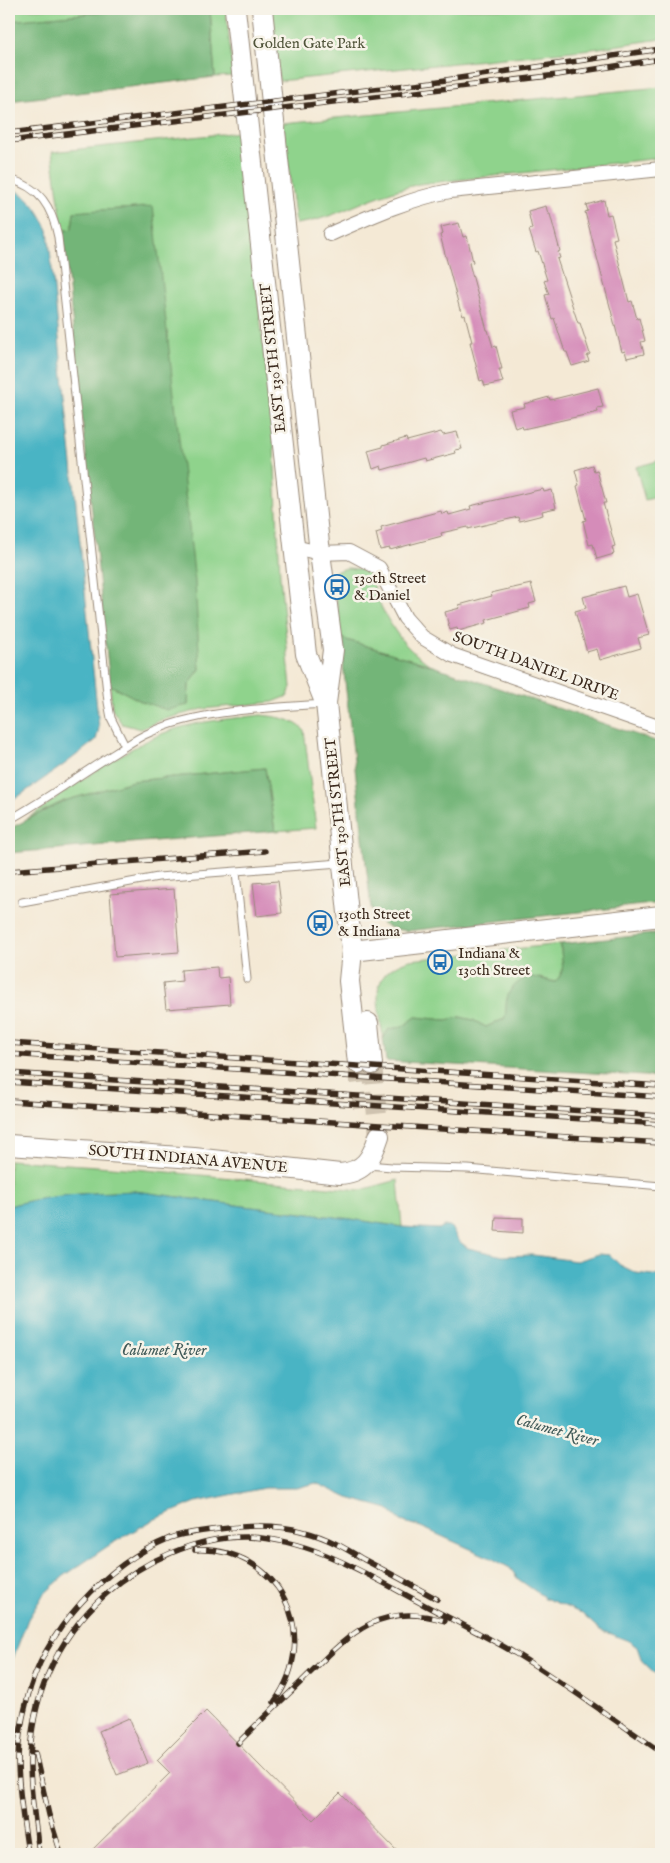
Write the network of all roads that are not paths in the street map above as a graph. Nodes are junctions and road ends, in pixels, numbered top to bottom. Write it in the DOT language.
graph roads {
  1 [pos="235,9"];
  2 [pos="262,9"];
  3 [pos="661,169"];
  4 [pos="9,179"];
  5 [pos="330,234"];
  6 [pos="294,547"];
  7 [pos="320,553"];
  8 [pos="326,703"];
  9 [pos="661,728"];
  10 [pos="125,746"];
  11 [pos="9,820"];
  12 [pos="343,863"];
  13 [pos="236,872"];
  14 [pos="22,902"];
  15 [pos="661,916"];
  16 [pos="352,951"];
  17 [pos="247,979"];
  18 [pos="365,1063"];
  19 [pos="372,1135"];
  20 [pos="9,1146"];
  21 [pos="364,1165"];
  22 [pos="661,1186"];
  1 -- 6 [label="main road, EAST 130TH STREET"];
  2 -- 7 [label="main road, EAST 130TH STREET"];
  3 -- 5 [label="street"];
  4 -- 10 [label="lane"];
  6 -- 7 [label="street, SOUTH DANIEL DRIVE"];
  6 -- 8 [label="main road, EAST 130TH STREET"];
  7 -- 8 [label="main road, EAST 130TH STREET"];
  7 -- 9 [label="street, SOUTH DANIEL DRIVE"];
  8 -- 10 [label="lane"];
  8 -- 12 [label="main road, EAST 130TH STREET"];
  10 -- 11 [label="lane"];
  12 -- 13 [label="lane"];
  12 -- 16 [label="main road, EAST 130TH STREET"];
  13 -- 14 [label="lane"];
  13 -- 17 [label="lane"];
  15 -- 16 [label="main road"];
  16 -- 18 [label="main road, EAST 130TH STREET"];
  19 -- 21 [label="main road"];
  20 -- 21 [label="main road, SOUTH INDIANA AVENUE"];
  21 -- 22 [label="lane"];
}
